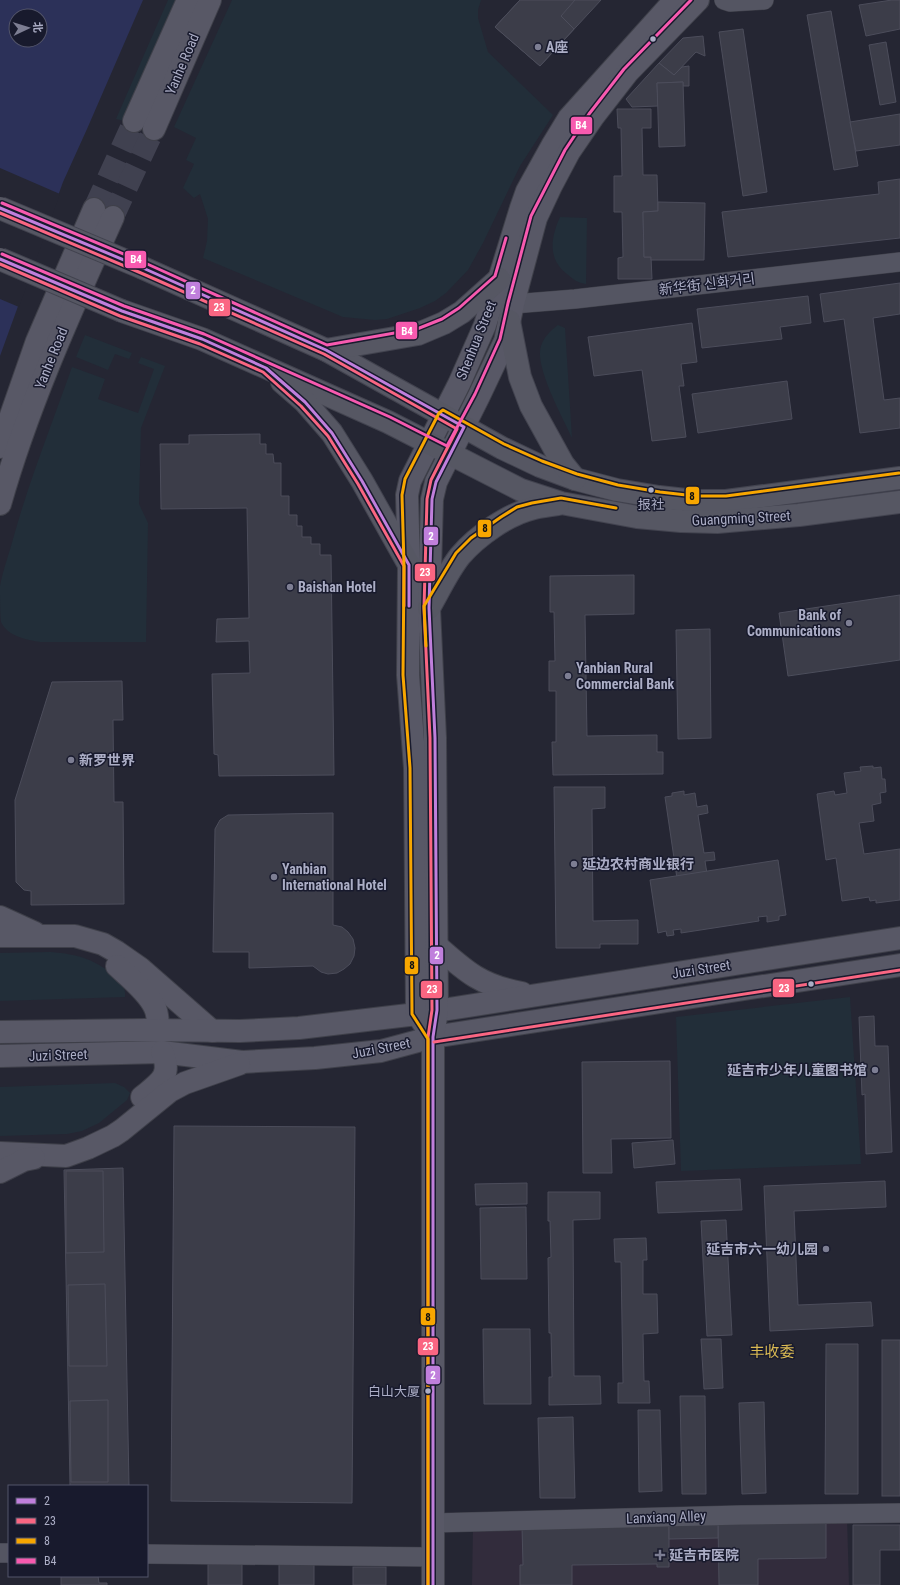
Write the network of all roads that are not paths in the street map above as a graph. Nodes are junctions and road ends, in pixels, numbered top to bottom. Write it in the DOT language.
graph roads {
  1 [pos="188,0"];
  2 [pos="210,0"];
  3 [pos="675,0"];
  4 [pos="698,0"];
  5 [pos="724,0"];
  6 [pos="764,0"];
  7 [pos="134,121"];
  8 [pos="154,128"];
  9 [pos="0,208"];
  10 [pos="0,259"];
  11 [pos="900,262"];
  12 [pos="499,279"];
  13 [pos="511,313"];
  14 [pos="326,350"];
  15 [pos="266,368"];
  16 [pos="443,415"];
  17 [pos="464,427"];
  18 [pos="429,443"];
  19 [pos="0,447"];
  20 [pos="450,453"];
  21 [pos="900,478"];
  22 [pos="574,479"];
  23 [pos="900,502"];
  24 [pos="561,503"];
  25 [pos="0,504"];
  26 [pos="409,565"];
  27 [pos="429,608"];
  28 [pos="0,916"];
  29 [pos="0,936"];
  30 [pos="42,936"];
  31 [pos="900,938"];
  32 [pos="0,945"];
  33 [pos="437,946"];
  34 [pos="900,965"];
  35 [pos="536,996"];
  36 [pos="427,1012"];
  37 [pos="158,1030"];
  38 [pos="212,1030"];
  39 [pos="5,1032"];
  40 [pos="433,1037"];
  41 [pos="162,1052"];
  42 [pos="5,1056"];
  43 [pos="242,1062"];
  44 [pos="0,1143"];
  45 [pos="0,1153"];
  46 [pos="45,1156"];
  47 [pos="0,1172"];
  48 [pos="900,1513"];
  49 [pos="432,1523"];
  50 [pos="148,1554"];
  51 [pos="433,1557"];
  52 [pos="433,1585"];
  1 -- 7 [label="main road, Yanhe Road"];
  2 -- 8 [label="main road, Yanhe Road"];
  3 -- 12 [label="main road, Shenhua Street"];
  4 -- 13 [label="main road, Shenhua Street"];
  5 -- 6 [label="street"];
  9 -- 14 [label="main road, Guangming Street, bridge"];
  10 -- 15 [label="main road, Guangming Street, bridge"];
  11 -- 13 [label="street, 新华街 신화거리"];
  12 -- 14 [label="main road"];
  12 -- 16 [label="main road, Shenhua Street"];
  13 -- 17 [label="main road, Shenhua Street"];
  13 -- 22 [label="main road"];
  14 -- 16 [label="main road, Guangming Street"];
  15 -- 18 [label="main road, Guangming Street"];
  15 -- 26 [label="main road"];
  16 -- 17 [label="main road, Guangming Street"];
  16 -- 18 [label="main road, Shenhua Street"];
  17 -- 20 [label="main road, Shenhua Street"];
  17 -- 22 [label="main road, Guangming Street"];
  18 -- 20 [label="main road, Guangming Street"];
  18 -- 26 [label="main road, Shenhua Street"];
  19 -- 25 [label="main road, Yanhe Road"];
  20 -- 24 [label="main road, Guangming Street"];
  20 -- 27 [label="main road, Shenhua Street"];
  21 -- 22 [label="main road, Guangming Street"];
  23 -- 24 [label="main road, Guangming Street"];
  24 -- 27 [label="main road"];
  26 -- 36 [label="main road, Shenhua Street"];
  27 -- 33 [label="main road, Shenhua Street"];
  28 -- 30 [label="main road"];
  29 -- 30 [label="main road"];
  30 -- 38 [label="main road"];
  31 -- 35 [label="main road, Juzi Street"];
  32 -- 37 [label="main road"];
  33 -- 35 [label="main road"];
  33 -- 36 [label="main road, Shenhua Street"];
  34 -- 40 [label="main road, Juzi Street"];
  35 -- 36 [label="main road, Juzi Street"];
  36 -- 38 [label="main road, Juzi Street"];
  36 -- 40 [label="main road"];
  37 -- 38 [label="main road, Juzi Street"];
  37 -- 39 [label="main road, Juzi Street"];
  40 -- 43 [label="main road, Juzi Street"];
  40 -- 49 [label="main road"];
  41 -- 42 [label="main road, Juzi Street"];
  41 -- 43 [label="main road, Juzi Street"];
  41 -- 44 [label="main road"];
  43 -- 46 [label="main road"];
  45 -- 46 [label="main road"];
  46 -- 47 [label="main road"];
  48 -- 49 [label="street, Lanxiang Alley"];
  49 -- 51 [label="main road"];
  50 -- 51 [label="street"];
  51 -- 52 [label="main road"];
}
